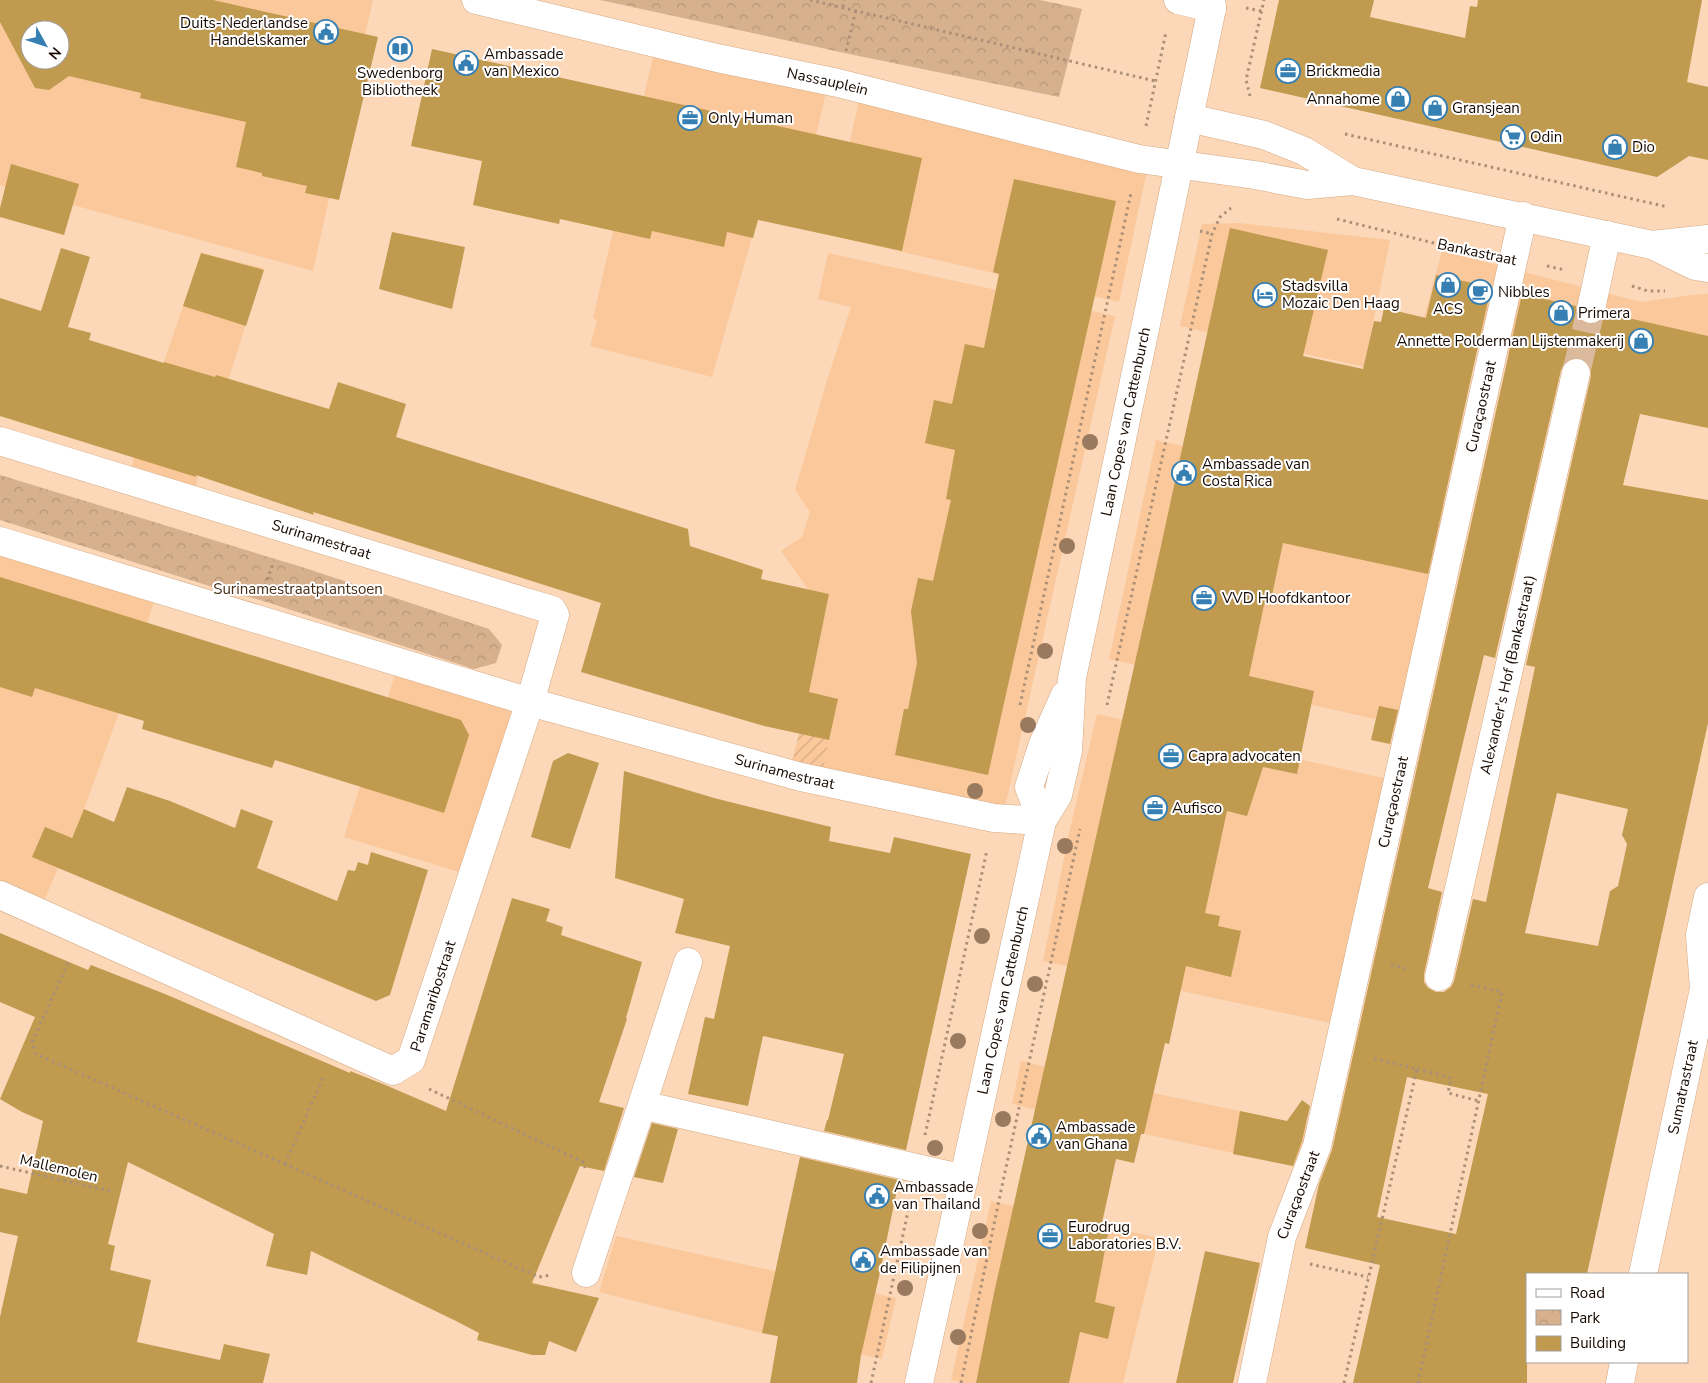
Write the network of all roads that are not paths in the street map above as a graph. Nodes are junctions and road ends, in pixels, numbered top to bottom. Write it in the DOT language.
graph roads {
  1 [pos="476,0"];
  2 [pos="1178,0"];
  3 [pos="1213,3"];
  4 [pos="1188,118"];
  5 [pos="1180,165"];
  6 [pos="1353,181"];
  7 [pos="1523,216"];
  8 [pos="1607,235"];
  9 [pos="1708,239"];
  10 [pos="1652,245"];
  11 [pos="1708,268"];
  12 [pos="1591,309"];
  13 [pos="1576,373"];
  14 [pos="0,441"];
  15 [pos="0,541"];
  16 [pos="530,702"];
  17 [pos="1042,821"];
  18 [pos="0,895"];
  19 [pos="1708,897"];
  20 [pos="688,962"];
  21 [pos="1439,976"];
  22 [pos="642,1105"];
  23 [pos="964,1179"];
  24 [pos="586,1273"];
  25 [pos="1643,1273"];
  26 [pos="1624,1363"];
  27 [pos="919,1383"];
  28 [pos="1252,1383"];
  29 [pos="1620,1383"];
  1 -- 5 [label="street, Nassauplein"];
  2 -- 3 [label="street"];
  3 -- 4 [label="street, Laan Copes van Cattenburch"];
  4 -- 5 [label="street, Laan Copes van Cattenburch"];
  4 -- 6 [label="street"];
  5 -- 6 [label="street"];
  5 -- 17 [label="street, Laan Copes van Cattenburch"];
  6 -- 7 [label="street"];
  7 -- 8 [label="street"];
  7 -- 28 [label="street, Curaçaostraat"];
  8 -- 10 [label="street"];
  8 -- 12 [label="street"];
  9 -- 10 [label="street"];
  10 -- 11 [label="street"];
  13 -- 21 [label="street, Alexander's Hof (Bankastraat)"];
  14 -- 16 [label="street, Surinamestraat"];
  15 -- 16 [label="street, Surinamestraat"];
  16 -- 17 [label="street, Surinamestraat"];
  16 -- 18 [label="street, Paramaribostraat"];
  17 -- 23 [label="street, Laan Copes van Cattenburch"];
  19 -- 25 [label="street, Sumatrastraat"];
  20 -- 22 [label="street"];
  22 -- 23 [label="street"];
  22 -- 24 [label="street"];
  23 -- 27 [label="street, Laan Copes van Cattenburch"];
  26 -- 29 [label="street"];
}
